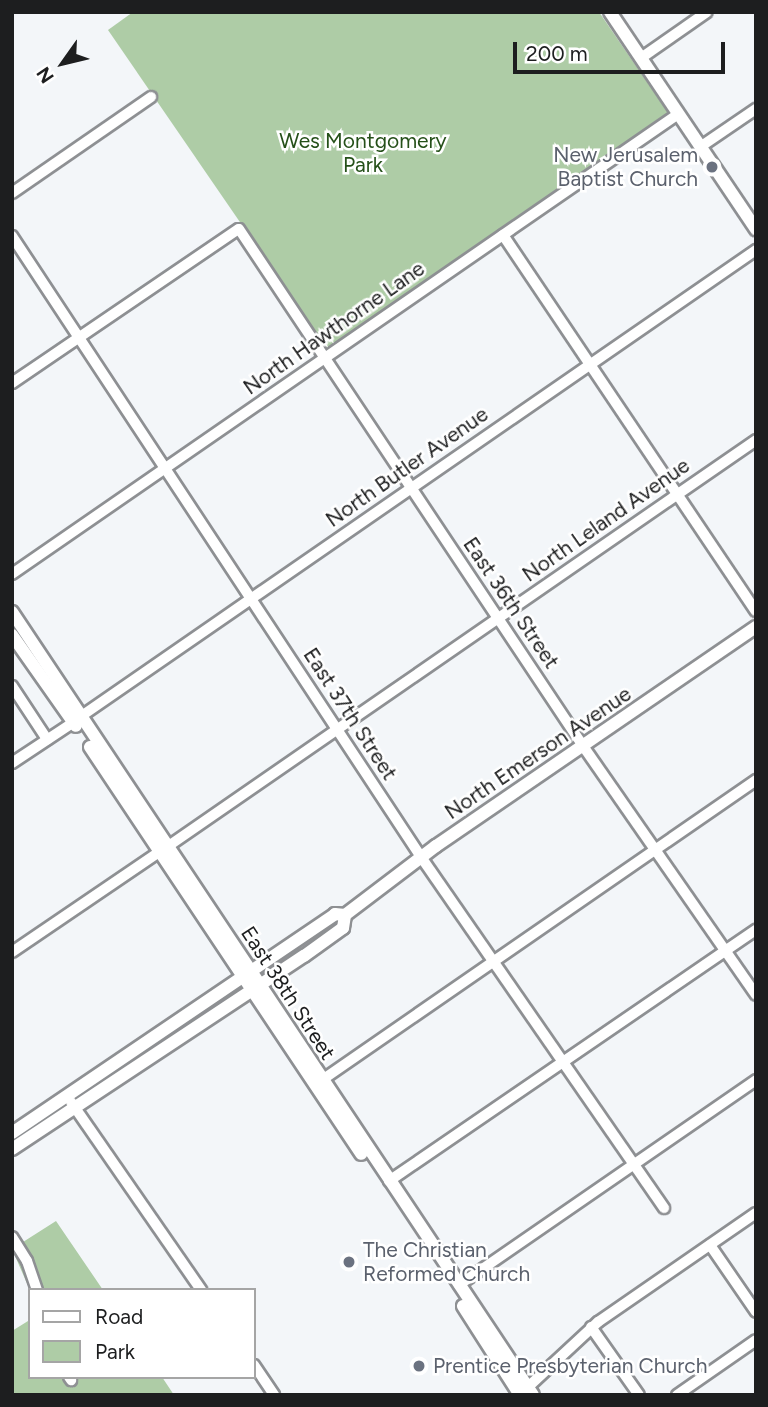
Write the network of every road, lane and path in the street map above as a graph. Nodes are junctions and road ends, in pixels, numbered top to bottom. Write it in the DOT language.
graph roads {
  1 [pos="610,12"];
  2 [pos="707,12"];
  3 [pos="641,58"];
  4 [pos="151,97"];
  5 [pos="756,109"];
  6 [pos="678,114"];
  7 [pos="701,147"];
  8 [pos="12,193"];
  9 [pos="756,229"];
  10 [pos="503,235"];
  11 [pos="12,236"];
  12 [pos="756,250"];
  13 [pos="79,337"];
  14 [pos="325,357"];
  15 [pos="590,365"];
  16 [pos="12,383"];
  17 [pos="756,440"];
  18 [pos="165,468"];
  19 [pos="411,488"];
  20 [pos="677,495"];
  21 [pos="12,573"];
  22 [pos="251,598"];
  23 [pos="756,611"];
  24 [pos="12,612"];
  25 [pos="498,618"];
  26 [pos="756,627"];
  27 [pos="12,635"];
  28 [pos="12,686"];
  29 [pos="77,719"];
  30 [pos="337,730"];
  31 [pos="47,739"];
  32 [pos="583,747"];
  33 [pos="12,763"];
  34 [pos="756,780"];
  35 [pos="163,849"];
  36 [pos="655,850"];
  37 [pos="421,857"];
  38 [pos="345,915"];
  39 [pos="756,930"];
  40 [pos="725,951"];
  41 [pos="12,952"];
  42 [pos="495,960"];
  43 [pos="248,977"];
  44 [pos="256,990"];
  45 [pos="756,995"];
  46 [pos="564,1063"];
  47 [pos="322,1080"];
  48 [pos="756,1080"];
  49 [pos="70,1101"];
  50 [pos="12,1133"];
  51 [pos="12,1149"];
  52 [pos="634,1164"];
  53 [pos="389,1181"];
  54 [pos="664,1208"];
  55 [pos="756,1213"];
  56 [pos="12,1237"];
  57 [pos="710,1245"];
  58 [pos="459,1285"];
  59 [pos="36,1288"];
  60 [pos="200,1288"];
  61 [pos="756,1312"];
  62 [pos="591,1327"];
  63 [pos="756,1340"];
  64 [pos="256,1368"];
  65 [pos="523,1393"];
  66 [pos="274,1395"];
  67 [pos="639,1395"];
  68 [pos="677,1395"];
  1 -- 3 [label="main road"];
  2 -- 3 [label="street"];
  3 -- 6 [label="main road"];
  4 -- 8 [label="street"];
  5 -- 7 [label="street"];
  6 -- 7 [label="main road"];
  6 -- 10 [label="street, North Hawthorne Lane"];
  7 -- 9 [label="main road"];
  10 -- 14 [label="street, North Hawthorne Lane"];
  10 -- 15 [label="street"];
  11 -- 13 [label="street, East 37th Street"];
  12 -- 15 [label="street, North Butler Avenue"];
  13 -- 14 [label="street, East 36th Street"];
  13 -- 16 [label="street"];
  13 -- 18 [label="street, East 37th Street"];
  14 -- 18 [label="street, North Hawthorne Lane"];
  14 -- 19 [label="street, East 36th Street"];
  15 -- 19 [label="street, North Butler Avenue"];
  15 -- 20 [label="street"];
  17 -- 20 [label="street, North Leland Avenue"];
  18 -- 21 [label="street, North Hawthorne Lane"];
  18 -- 22 [label="street, East 37th Street"];
  19 -- 22 [label="street, North Butler Avenue"];
  19 -- 25 [label="street, East 36th Street"];
  20 -- 23 [label="street"];
  20 -- 25 [label="street, North Leland Avenue"];
  22 -- 29 [label="street, North Butler Avenue"];
  22 -- 30 [label="street, East 37th Street"];
  24 -- 29 [label="main road, East 38th Street"];
  25 -- 30 [label="street, North Leland Avenue"];
  25 -- 32 [label="street, East 36th Street"];
  26 -- 32 [label="main road, North Emerson Avenue"];
  27 -- 29 [label="main road, East 38th Street"];
  28 -- 31 [label="street"];
  29 -- 31 [label="street, North Butler Avenue"];
  29 -- 35 [label="main road, East 38th Street"];
  30 -- 35 [label="street, North Leland Avenue"];
  30 -- 37 [label="street, East 37th Street"];
  31 -- 33 [label="street, North Butler Avenue"];
  32 -- 36 [label="street, East 36th Street"];
  32 -- 37 [label="main road, North Emerson Avenue"];
  34 -- 36 [label="street"];
  35 -- 41 [label="street, North Leland Avenue"];
  35 -- 43 [label="main road, East 38th Street"];
  36 -- 40 [label="street, East 36th Street"];
  36 -- 42 [label="street"];
  37 -- 38 [label="main road, North Emerson Avenue"];
  37 -- 42 [label="street, East 37th Street"];
  38 -- 43 [label="main road, North Emerson Avenue"];
  38 -- 44 [label="main road, North Emerson Avenue"];
  39 -- 40 [label="street"];
  40 -- 45 [label="street, East 36th Street"];
  40 -- 46 [label="street"];
  42 -- 46 [label="street, East 37th Street"];
  42 -- 47 [label="street"];
  43 -- 44 [label="main road, East 38th Street"];
  43 -- 49 [label="main road, North Emerson Avenue"];
  44 -- 47 [label="main road, East 38th Street"];
  44 -- 49 [label="main road, North Emerson Avenue"];
  44 -- 65 [label="main road, East 38th Street"];
  46 -- 52 [label="street, East 37th Street"];
  46 -- 53 [label="street"];
  47 -- 53 [label="main road, East 38th Street"];
  48 -- 52 [label="street"];
  49 -- 50 [label="main road, North Emerson Avenue"];
  49 -- 51 [label="main road, North Emerson Avenue"];
  49 -- 60 [label="street"];
  52 -- 54 [label="street, East 37th Street"];
  52 -- 58 [label="street"];
  53 -- 58 [label="main road, East 38th Street"];
  55 -- 57 [label="street"];
  56 -- 59 [label="street"];
  57 -- 61 [label="street"];
  57 -- 62 [label="street"];
  58 -- 65 [label="main road, East 38th Street"];
  62 -- 65 [label="street"];
  62 -- 67 [label="street"];
  63 -- 68 [label="street"];
  64 -- 66 [label="street"];
}
